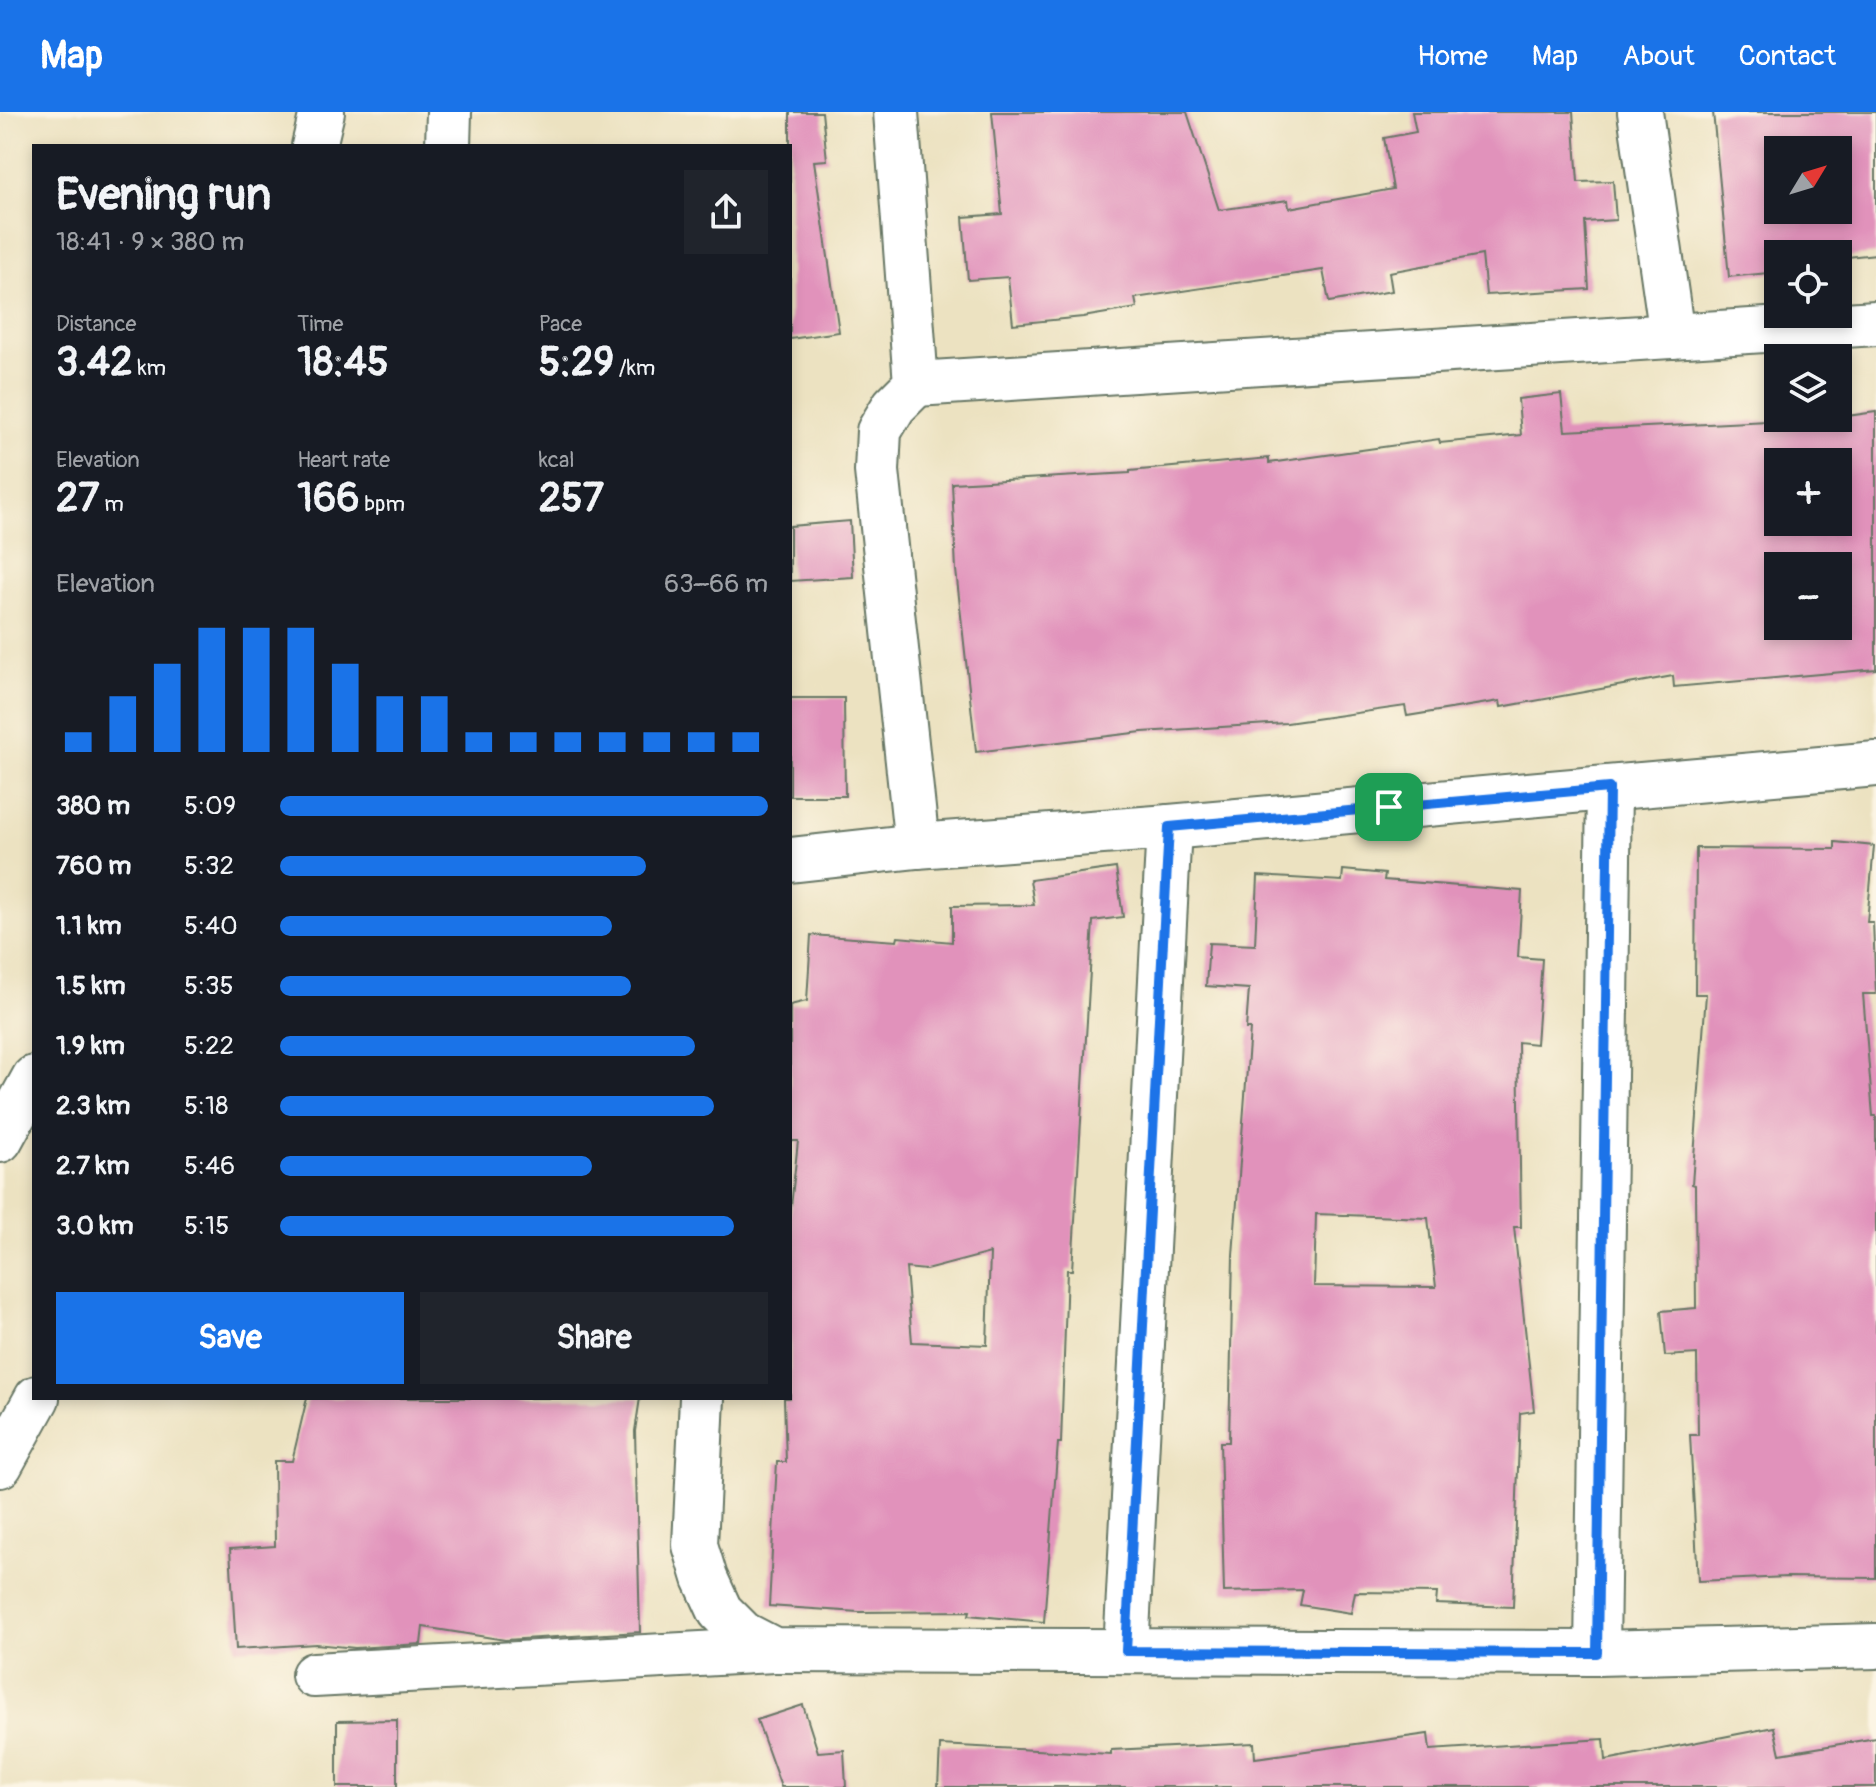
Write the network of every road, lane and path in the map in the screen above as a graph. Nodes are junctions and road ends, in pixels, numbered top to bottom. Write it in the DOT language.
graph roads {
  1 [pos="322,112"];
  2 [pos="449,112"];
  3 [pos="896,112"];
  4 [pos="1640,112"];
  5 [pos="314,144"];
  6 [pos="448,144"];
  7 [pos="1876,323"];
  8 [pos="1672,336"];
  9 [pos="916,384"];
  10 [pos="1876,764"];
  11 [pos="1609,788"];
  12 [pos="1169,827"];
  13 [pos="917,846"];
  14 [pos="792,860"];
  15 [pos="32,1082"];
  16 [pos="0,1140"];
  17 [pos="36,1400"];
  18 [pos="702,1400"];
  19 [pos="0,1465"];
  20 [pos="1876,1646"];
  21 [pos="774,1650"];
  22 [pos="1126,1651"];
  23 [pos="1597,1653"];
  24 [pos="314,1675"];
  1 -- 5 [label="street"];
  2 -- 6 [label="street"];
  3 -- 9 [label="street"];
  4 -- 8 [label="street"];
  7 -- 8 [label="street"];
  8 -- 9 [label="street"];
  9 -- 13 [label="street"];
  10 -- 11 [label="street"];
  11 -- 12 [label="street"];
  11 -- 23 [label="street"];
  12 -- 13 [label="street"];
  12 -- 22 [label="street"];
  13 -- 14 [label="street"];
  15 -- 16 [label="street"];
  17 -- 19 [label="street"];
  18 -- 21 [label="street"];
  20 -- 23 [label="street"];
  21 -- 22 [label="street"];
  21 -- 24 [label="street"];
  22 -- 23 [label="street"];
}
